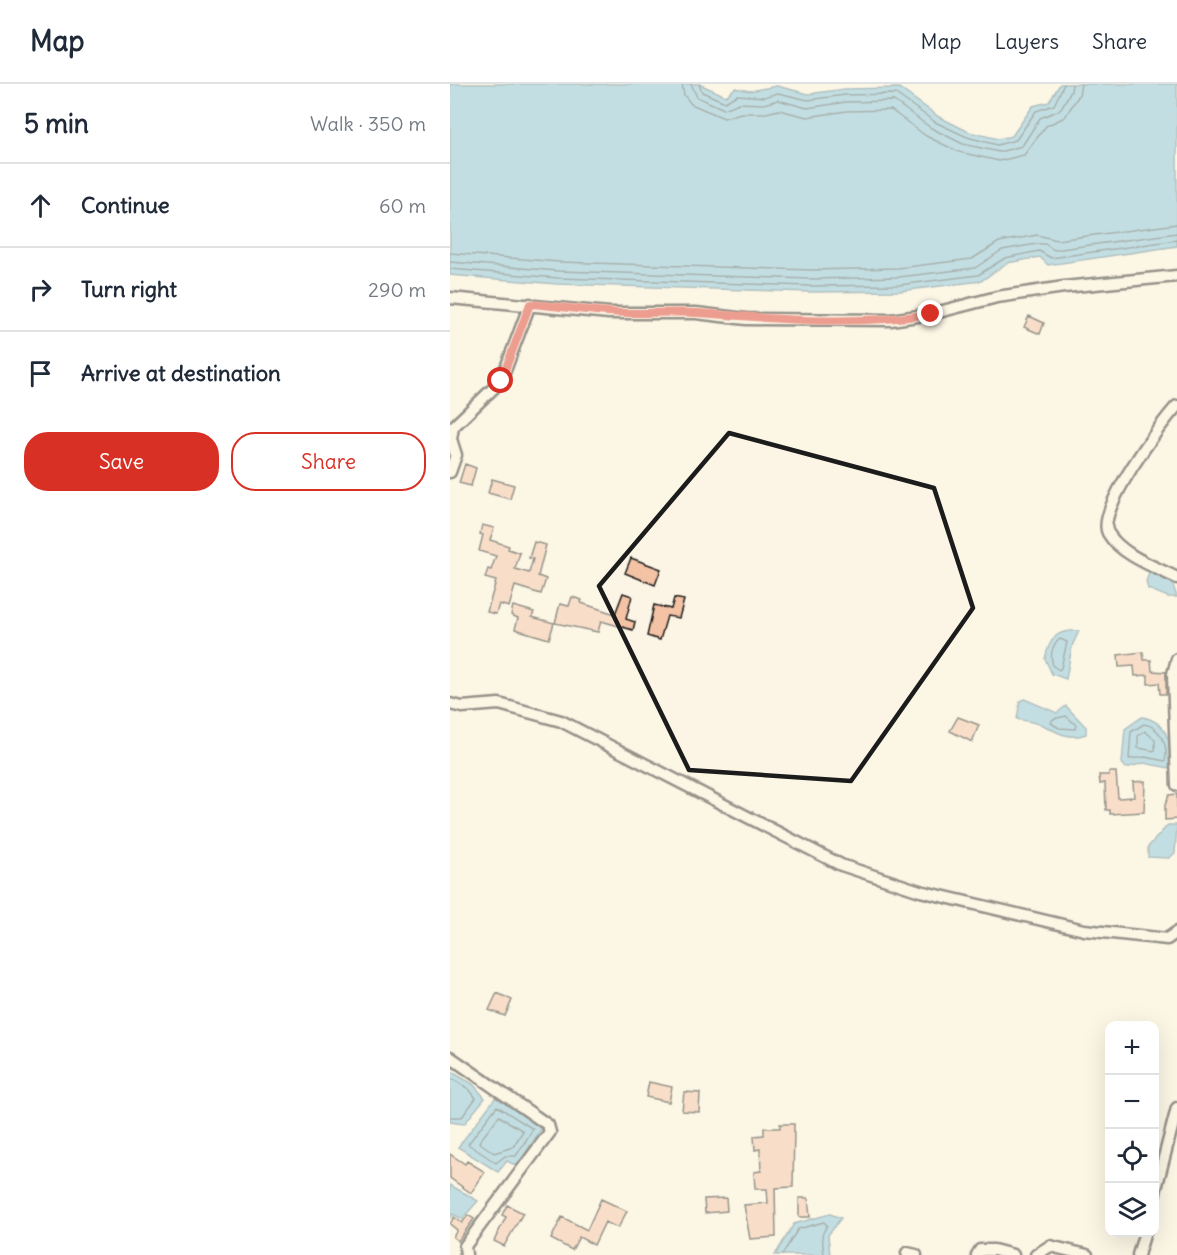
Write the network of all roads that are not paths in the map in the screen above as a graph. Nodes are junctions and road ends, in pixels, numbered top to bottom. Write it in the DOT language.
graph roads {
  1 [pos="1177,276"];
  2 [pos="450,298"];
  3 [pos="530,304"];
  4 [pos="1177,406"];
  5 [pos="450,472"];
  6 [pos="1177,578"];
  7 [pos="1177,658"];
  8 [pos="450,704"];
  9 [pos="1177,785"];
  10 [pos="1177,932"];
  11 [pos="450,1057"];
  12 [pos="1177,1108"];
  13 [pos="1158,1183"];
  14 [pos="1144,1237"];
  15 [pos="466,1255"];
  16 [pos="977,1255"];
  17 [pos="1013,1255"];
  18 [pos="1036,1255"];
  19 [pos="1087,1255"];
  20 [pos="1138,1255"];
  1 -- 3 [label="street"];
  2 -- 3 [label="street"];
  3 -- 5 [label="street"];
  4 -- 6 [label="street"];
  7 -- 9 [label="street"];
  8 -- 10 [label="street"];
  11 -- 15 [label="street"];
  12 -- 13 [label="street"];
  14 -- 20 [label="street"];
  16 -- 17 [label="street"];
  18 -- 19 [label="street"];
}
